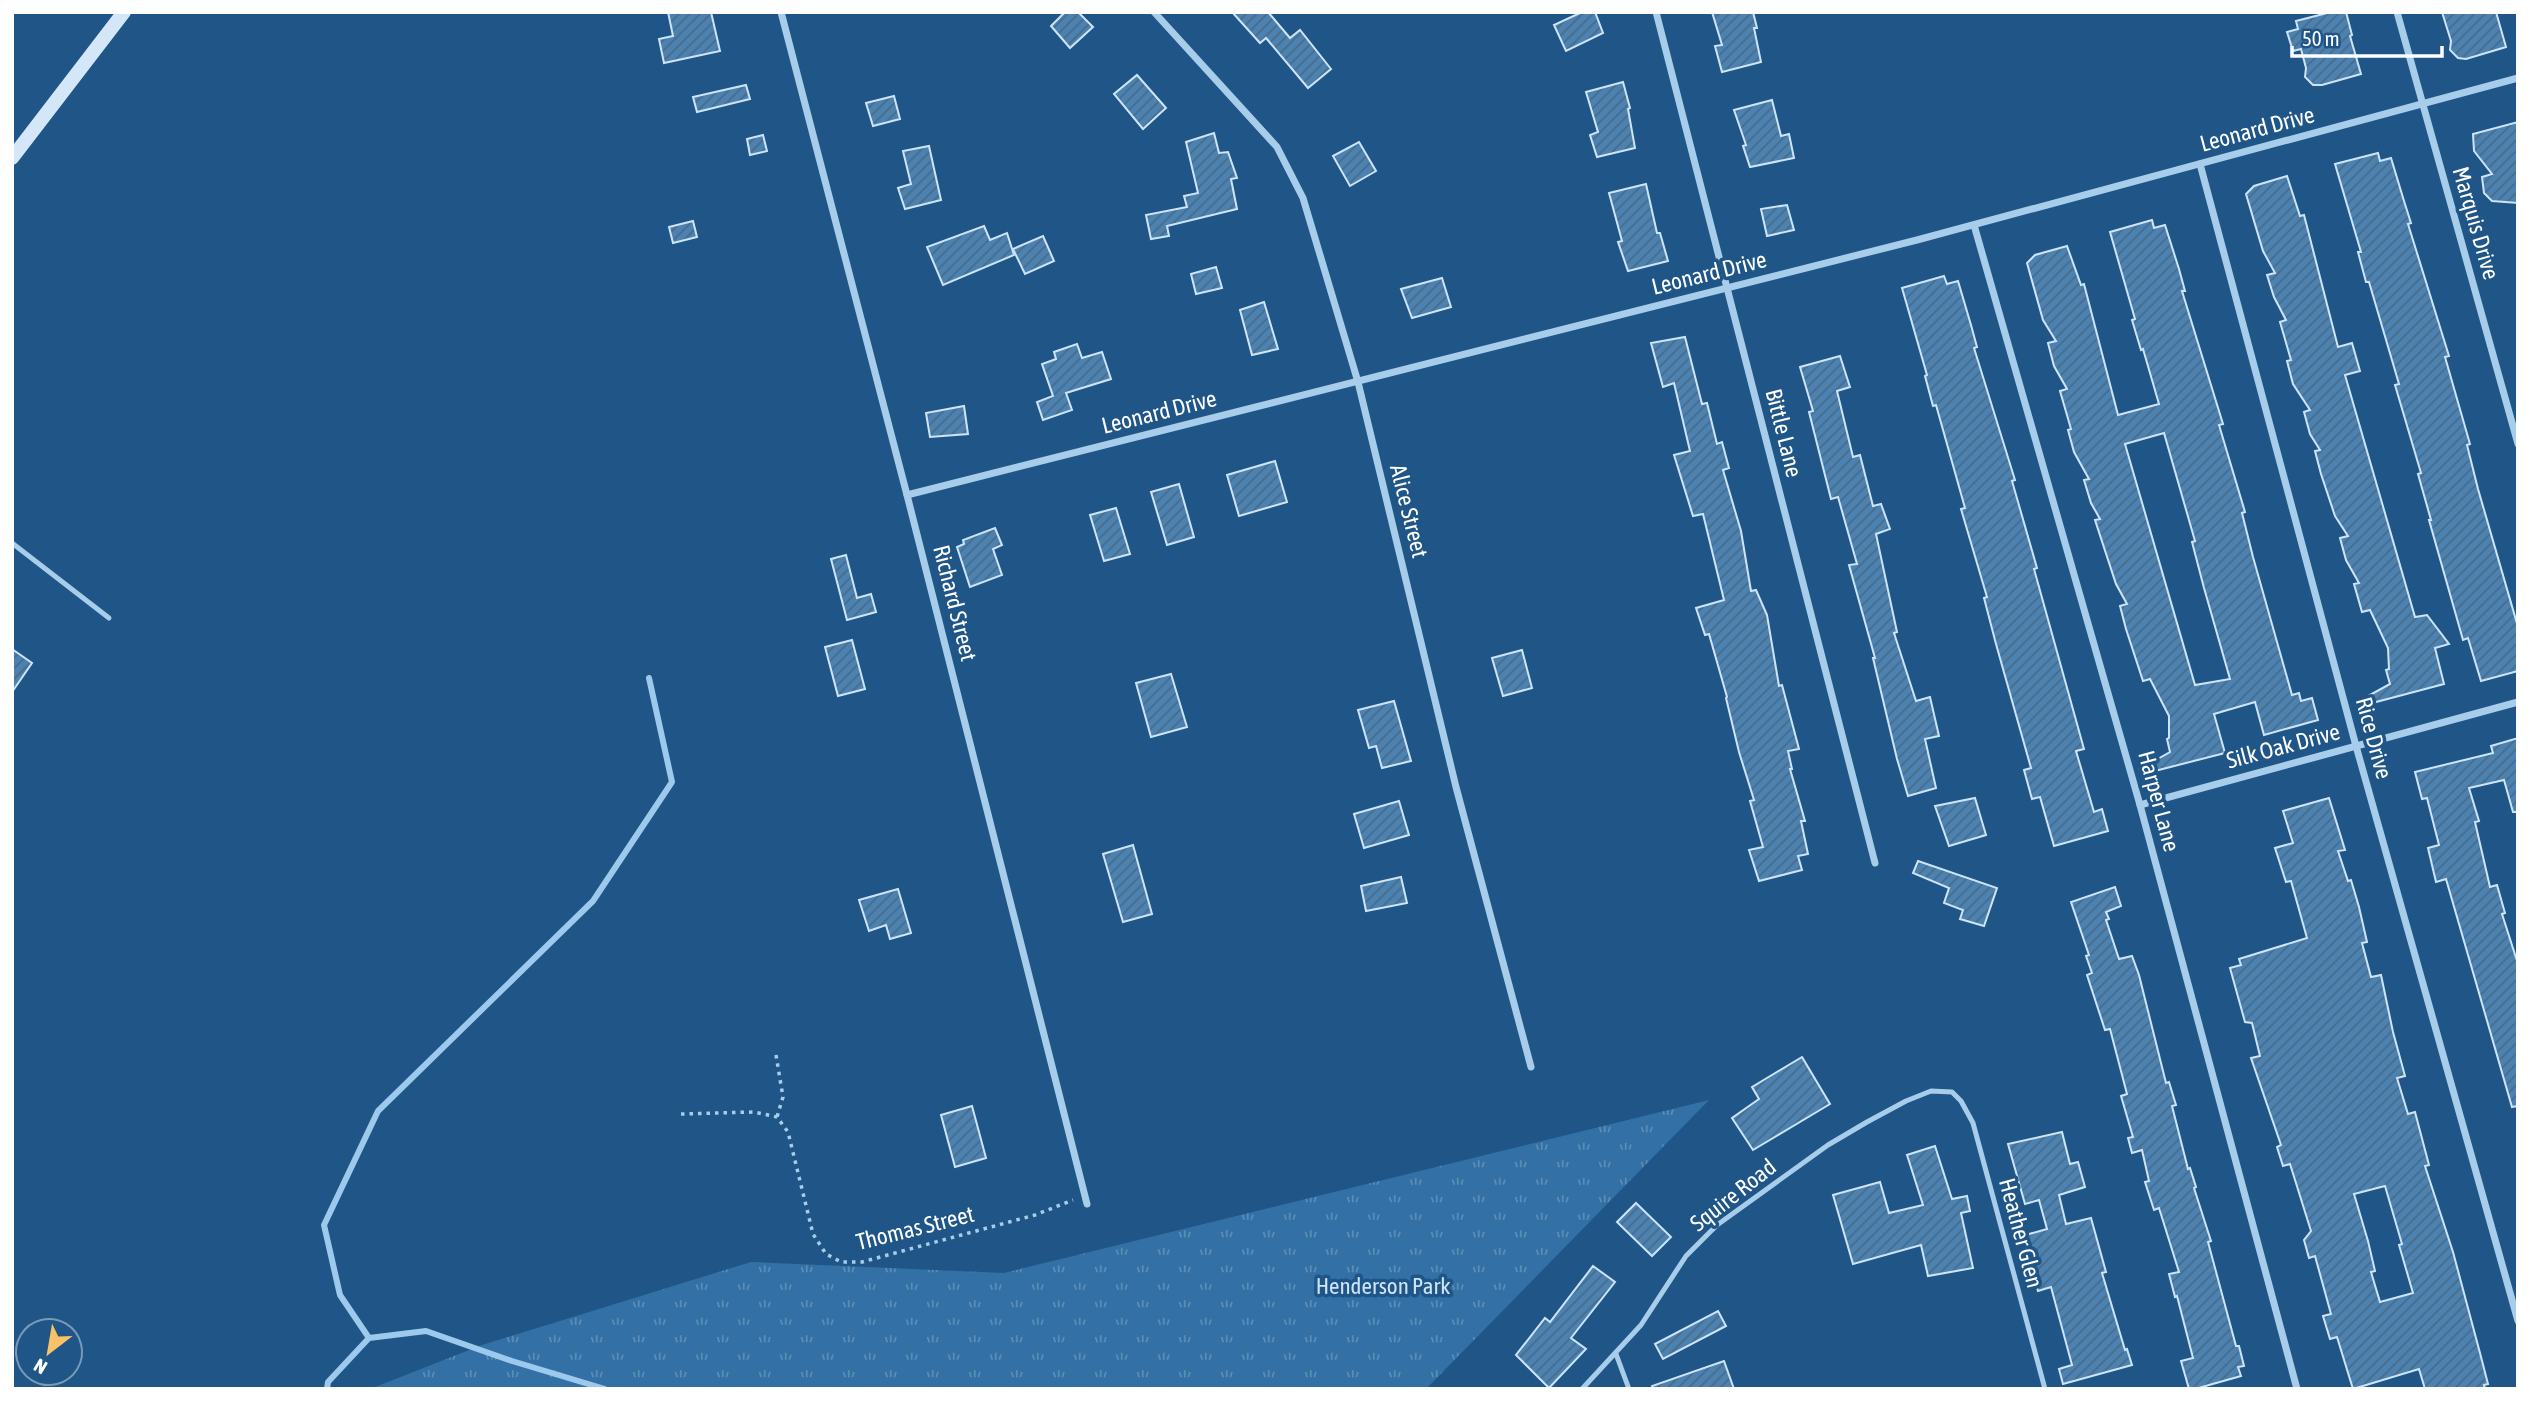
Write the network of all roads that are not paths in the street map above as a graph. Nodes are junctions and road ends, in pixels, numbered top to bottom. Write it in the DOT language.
graph roads {
  1 [pos="124,12"];
  2 [pos="781,12"];
  3 [pos="1154,12"];
  4 [pos="1656,12"];
  5 [pos="2397,12"];
  6 [pos="2518,78"];
  7 [pos="2423,104"];
  8 [pos="14,153"];
  9 [pos="2200,164"];
  10 [pos="1974,225"];
  11 [pos="1727,288"];
  12 [pos="1358,382"];
  13 [pos="2518,444"];
  14 [pos="907,495"];
  15 [pos="12,543"];
  16 [pos="109,618"];
  17 [pos="2518,702"];
  18 [pos="2356,746"];
  19 [pos="2140,805"];
  20 [pos="1875,863"];
  21 [pos="1531,1067"];
  22 [pos="1952,1092"];
  23 [pos="1087,1204"];
  24 [pos="2518,1321"];
  25 [pos="1616,1354"];
  26 [pos="1582,1389"];
  27 [pos="1629,1389"];
  28 [pos="2045,1389"];
  29 [pos="2297,1389"];
  1 -- 8 [label="street"];
  2 -- 14 [label="street, Richard Street"];
  3 -- 12 [label="street, Alice Street"];
  4 -- 11 [label="street, Bittle Lane"];
  5 -- 7 [label="street, Marquis Drive"];
  6 -- 7 [label="street, Leonard Drive"];
  7 -- 9 [label="street, Leonard Drive"];
  7 -- 13 [label="street, Marquis Drive"];
  9 -- 10 [label="street, Leonard Drive"];
  9 -- 18 [label="street, Rice Drive"];
  10 -- 11 [label="street, Leonard Drive"];
  10 -- 19 [label="street, Harper Lane"];
  11 -- 12 [label="street, Leonard Drive"];
  11 -- 20 [label="street, Bittle Lane"];
  12 -- 14 [label="street, Leonard Drive"];
  12 -- 21 [label="street, Alice Street"];
  14 -- 23 [label="street, Richard Street"];
  15 -- 16 [label="lane"];
  17 -- 18 [label="street, Silk Oak Drive"];
  18 -- 19 [label="street, Silk Oak Drive"];
  18 -- 24 [label="street, Rice Drive"];
  19 -- 29 [label="street, Harper Lane"];
  22 -- 25 [label="lane, Squire Road"];
  22 -- 28 [label="lane, Heather Glen"];
  25 -- 26 [label="lane, Squire Road"];
  25 -- 27 [label="lane"];
}
